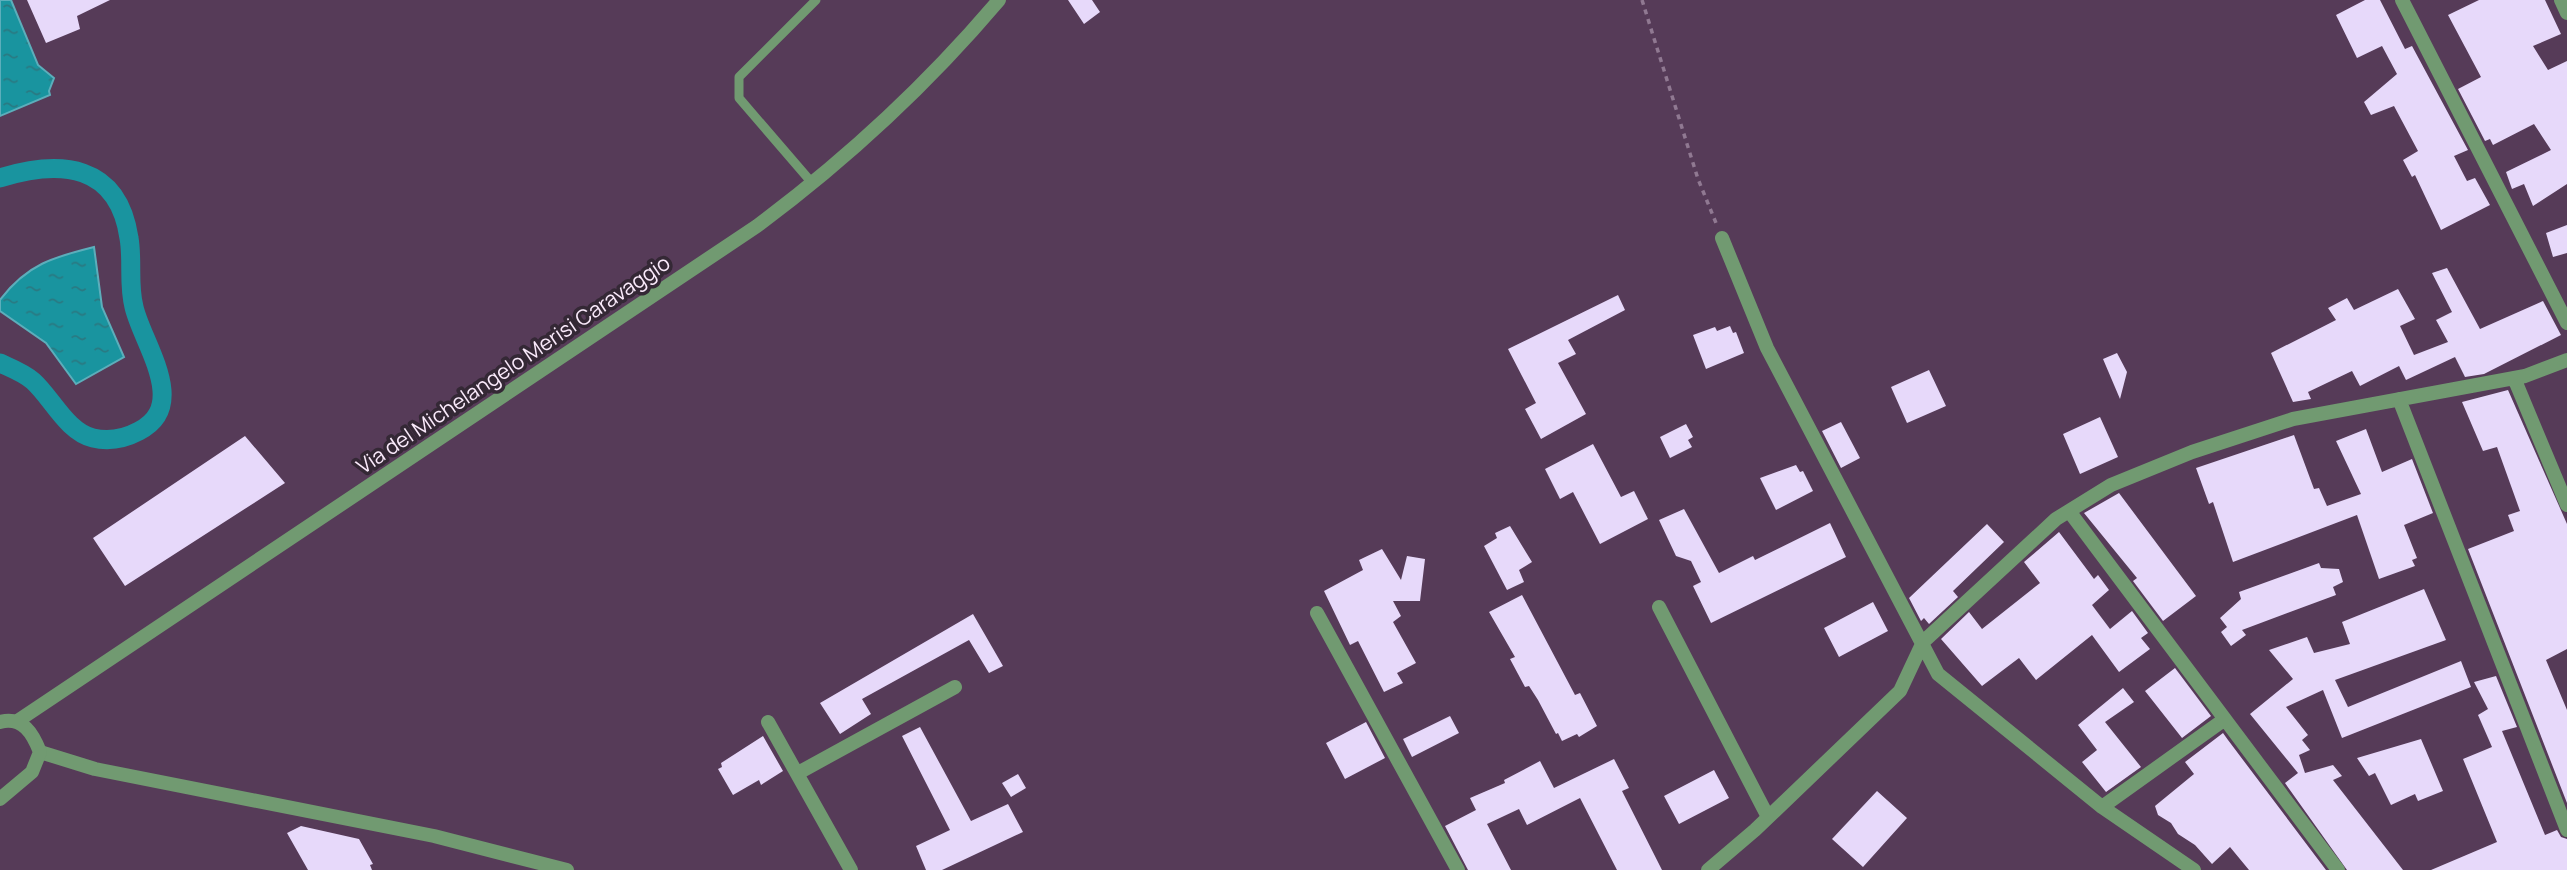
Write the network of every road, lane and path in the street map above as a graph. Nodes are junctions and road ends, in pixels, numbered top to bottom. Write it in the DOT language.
graph roads {
  1 [pos="816,0"];
  2 [pos="999,0"];
  3 [pos="1642,0"];
  4 [pos="2402,0"];
  5 [pos="2561,0"];
  6 [pos="2567,13"];
  7 [pos="813,184"];
  8 [pos="1722,238"];
  9 [pos="2567,323"];
  10 [pos="2567,360"];
  11 [pos="2514,378"];
  12 [pos="2399,399"];
  13 [pos="2567,505"];
  14 [pos="2069,511"];
  15 [pos="1659,607"];
  16 [pos="1317,613"];
  17 [pos="1923,642"];
  18 [pos="955,687"];
  19 [pos="2225,719"];
  20 [pos="0,722"];
  21 [pos="16,722"];
  22 [pos="768,722"];
  23 [pos="40,752"];
  24 [pos="798,773"];
  25 [pos="0,799"];
  26 [pos="2102,807"];
  27 [pos="1768,817"];
  28 [pos="2567,830"];
  29 [pos="567,870"];
  30 [pos="851,870"];
  31 [pos="1458,870"];
  32 [pos="1708,870"];
  33 [pos="2194,870"];
  34 [pos="2338,870"];
  1 -- 7 [label="lane"];
  2 -- 7 [label="street, Via del Michelangelo Merisi Caravaggio"];
  3 -- 8 [label="path"];
  4 -- 9 [label="street"];
  5 -- 6 [label="street"];
  7 -- 21 [label="street, Via del Michelangelo Merisi Caravaggio"];
  8 -- 17 [label="street"];
  10 -- 11 [label="street"];
  11 -- 12 [label="street"];
  11 -- 13 [label="street"];
  12 -- 14 [label="street"];
  12 -- 28 [label="street"];
  14 -- 17 [label="street"];
  14 -- 19 [label="street"];
  15 -- 27 [label="street"];
  16 -- 31 [label="street"];
  17 -- 26 [label="street"];
  17 -- 27 [label="street"];
  18 -- 24 [label="street"];
  19 -- 26 [label="street"];
  19 -- 34 [label="street"];
  20 -- 21 [label="street"];
  21 -- 23 [label="street"];
  22 -- 24 [label="street"];
  23 -- 25 [label="street"];
  23 -- 29 [label="street"];
  24 -- 30 [label="street"];
  26 -- 33 [label="street"];
  27 -- 32 [label="street"];
}
